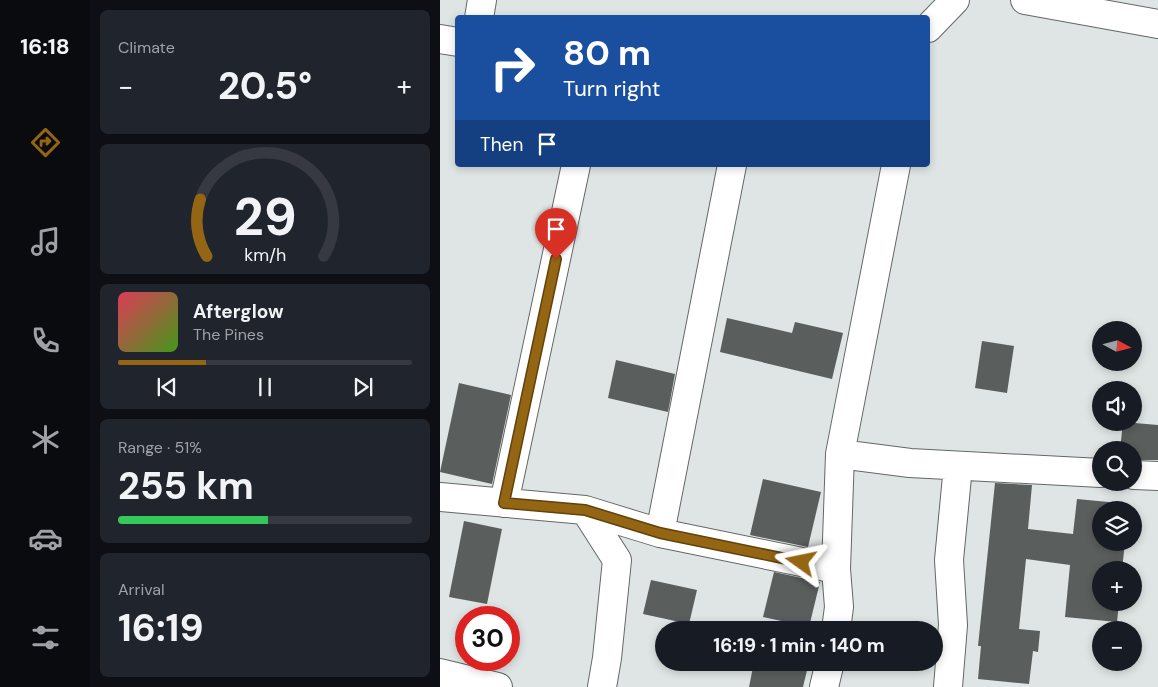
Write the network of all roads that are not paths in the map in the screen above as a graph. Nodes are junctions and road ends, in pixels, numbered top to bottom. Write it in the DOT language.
graph roads {
  1 [pos="482,0"];
  2 [pos="955,0"];
  3 [pos="1025,0"];
  4 [pos="480,15"];
  5 [pos="1158,24"];
  6 [pos="930,26"];
  7 [pos="440,39"];
  8 [pos="455,42"];
  9 [pos="576,167"];
  10 [pos="732,167"];
  11 [pos="896,167"];
  12 [pos="840,454"];
  13 [pos="958,466"];
  14 [pos="1092,473"];
  15 [pos="1142,475"];
  16 [pos="1158,476"];
  17 [pos="440,497"];
  18 [pos="504,503"];
  19 [pos="585,510"];
  20 [pos="660,533"];
  21 [pos="836,569"];
  22 [pos="837,621"];
  23 [pos="828,671"];
  24 [pos="440,673"];
  25 [pos="498,687"];
  26 [pos="602,687"];
  27 [pos="824,687"];
  28 [pos="948,687"];
  1 -- 4 [label="street"];
  2 -- 6 [label="street"];
  3 -- 5 [label="street"];
  7 -- 8 [label="street"];
  9 -- 18 [label="street"];
  10 -- 20 [label="street"];
  11 -- 12 [label="street"];
  12 -- 13 [label="street"];
  12 -- 21 [label="street"];
  13 -- 14 [label="street"];
  13 -- 28 [label="street"];
  15 -- 16 [label="street"];
  17 -- 18 [label="street"];
  18 -- 19 [label="street"];
  19 -- 20 [label="street"];
  19 -- 26 [label="street"];
  20 -- 21 [label="street"];
  21 -- 22 [label="street"];
  23 -- 27 [label="street"];
  24 -- 25 [label="street"];
}
